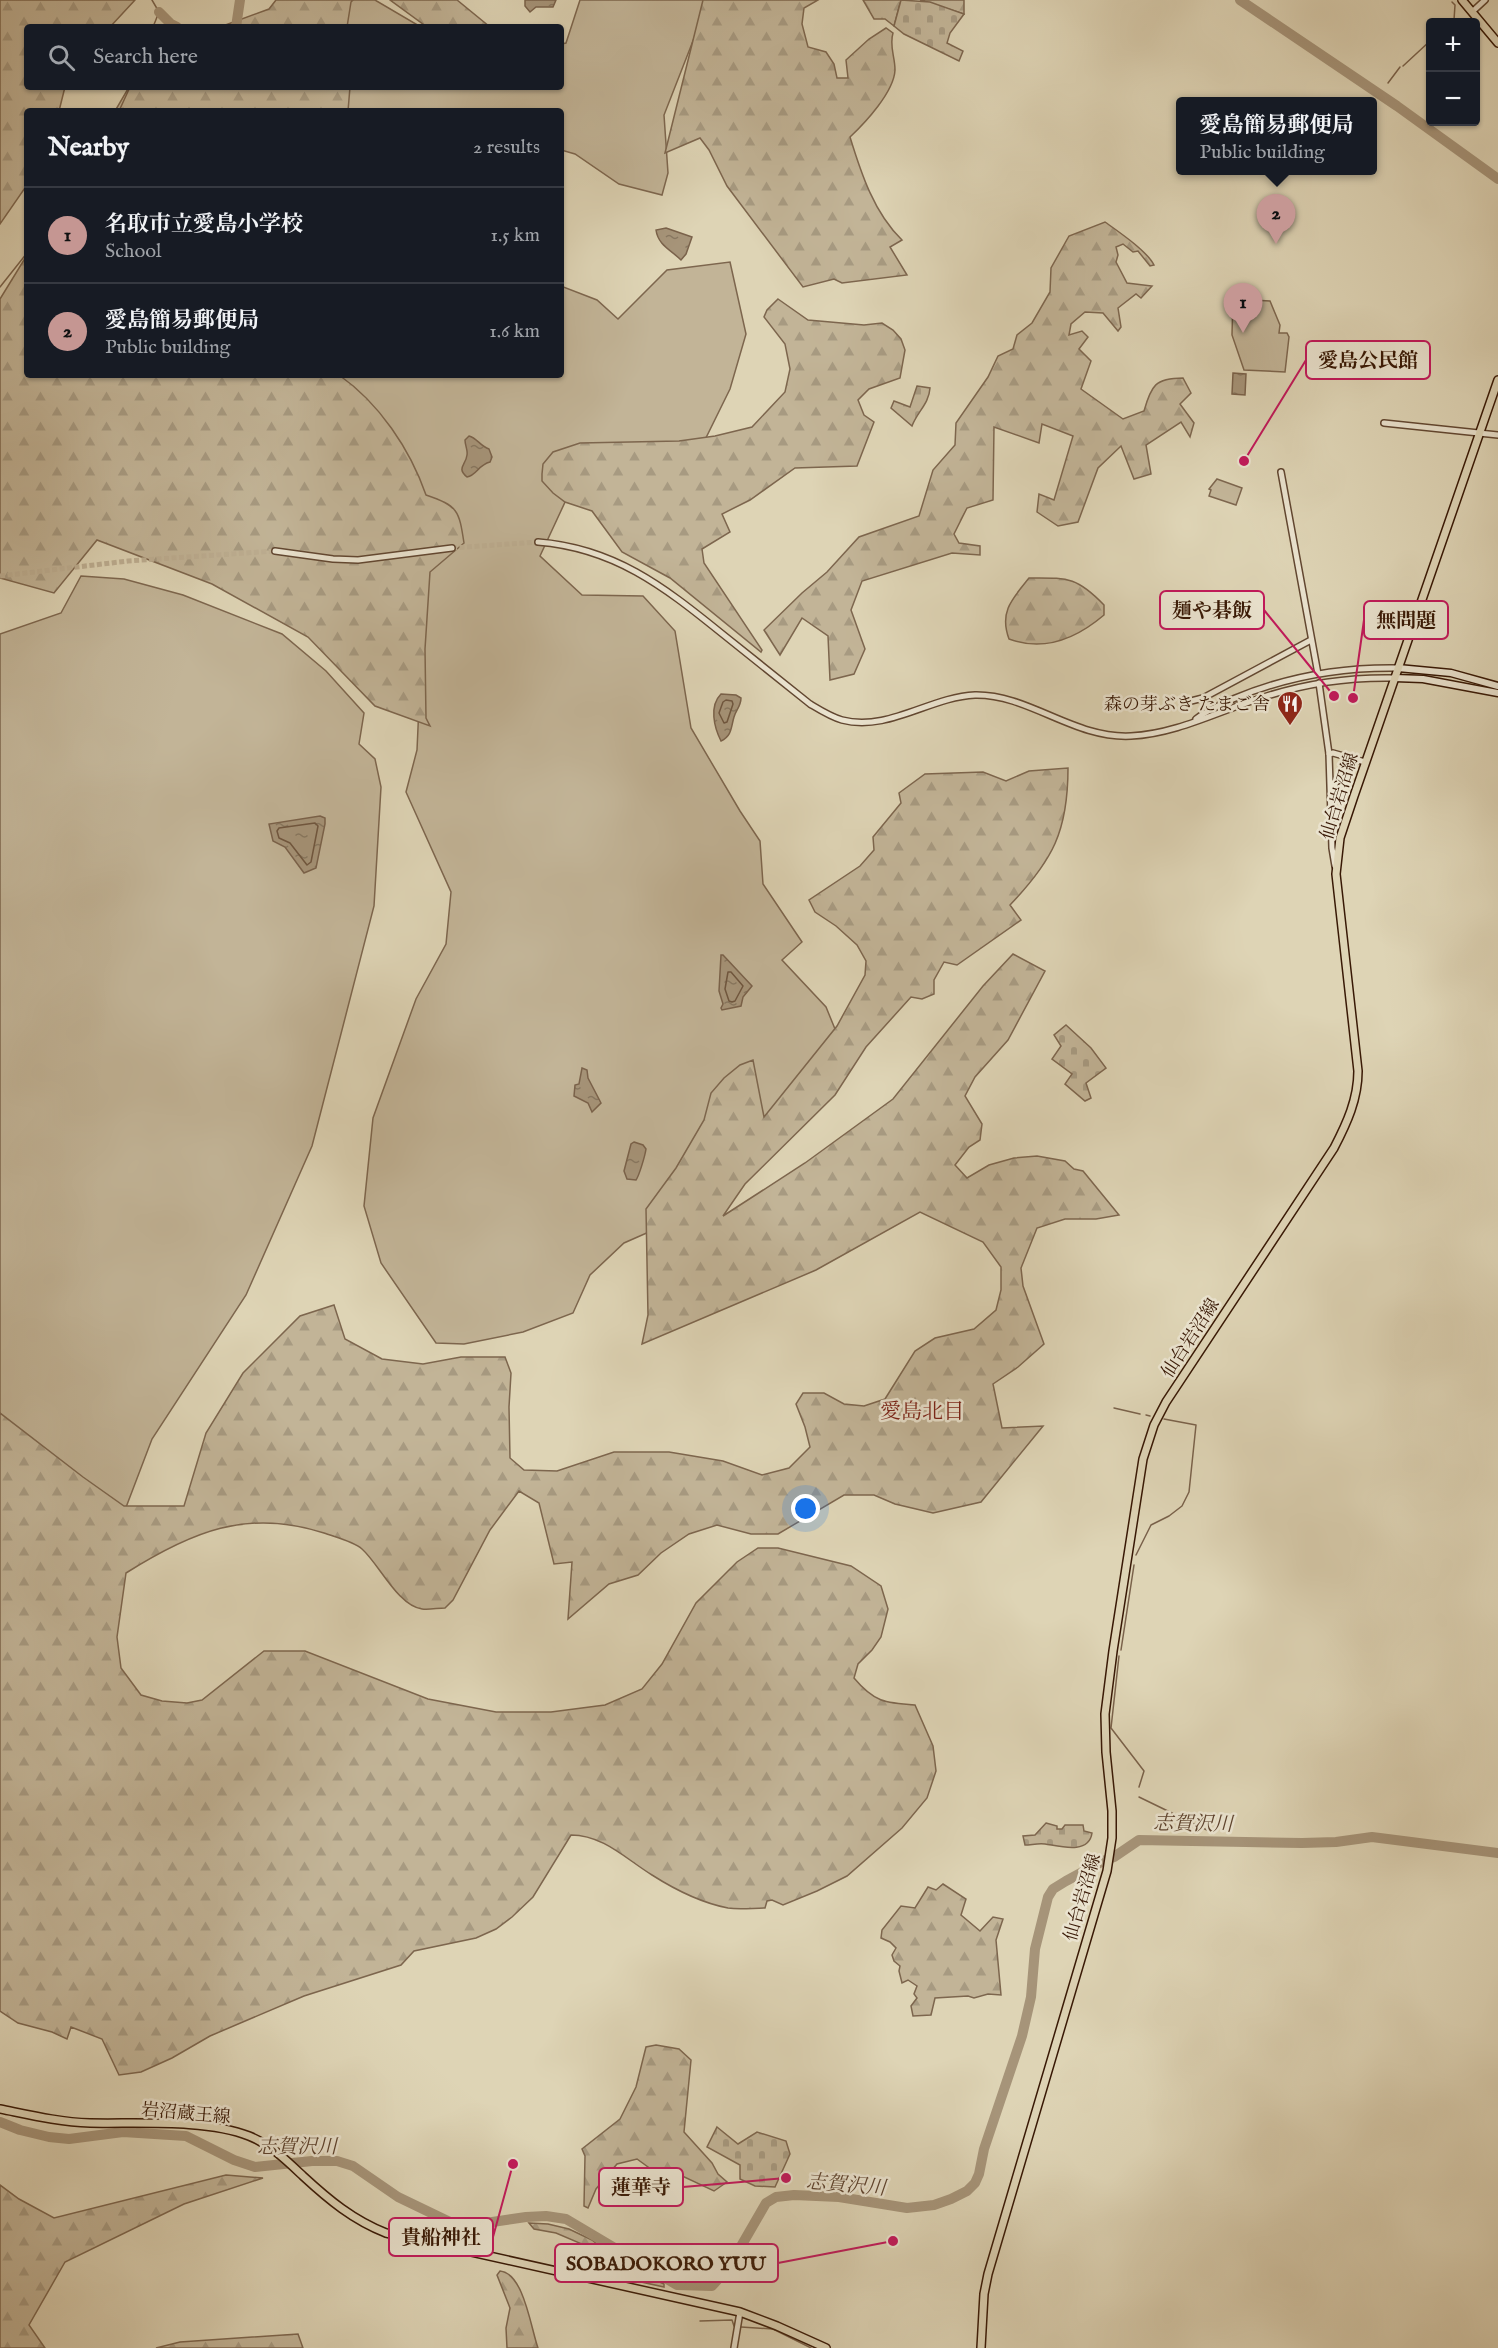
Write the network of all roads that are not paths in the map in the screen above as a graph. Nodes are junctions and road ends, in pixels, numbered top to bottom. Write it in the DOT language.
graph roads {
  1 [pos="1462,0"];
  2 [pos="1485,0"];
  3 [pos="1472,12"];
  4 [pos="1498,43"];
  5 [pos="1498,380"];
  6 [pos="1384,423"];
  7 [pos="1480,433"];
  8 [pos="1498,435"];
  9 [pos="1281,472"];
  10 [pos="538,542"];
  11 [pos="452,548"];
  12 [pos="275,551"];
  13 [pos="1311,640"];
  14 [pos="1398,668"];
  15 [pos="1318,674"];
  16 [pos="1395,678"];
  17 [pos="1319,682"];
  18 [pos="1498,686"];
  19 [pos="1498,693"];
  20 [pos="1187,702"];
  21 [pos="1193,721"];
  22 [pos="1329,754"];
  23 [pos="1365,762"];
  24 [pos="1336,874"];
  25 [pos="0,2109"];
  26 [pos="740,2312"];
  27 [pos="734,2348"];
  28 [pos="826,2348"];
  29 [pos="981,2348"];
  1 -- 3 [label="main road"];
  2 -- 3 [label="street"];
  3 -- 4 [label="main road"];
  5 -- 7 [label="main road, 仙台岩沼線"];
  6 -- 7 [label="street"];
  7 -- 8 [label="street"];
  7 -- 14 [label="main road, 仙台岩沼線"];
  9 -- 13 [label="street"];
  10 -- 21 [label="street"];
  11 -- 12 [label="street"];
  13 -- 15 [label="street"];
  13 -- 20 [label="street"];
  14 -- 15 [label="street"];
  14 -- 16 [label="main road, 仙台岩沼線"];
  14 -- 18 [label="main road"];
  15 -- 21 [label="street"];
  16 -- 17 [label="street"];
  16 -- 19 [label="main road"];
  16 -- 23 [label="main road, 仙台岩沼線"];
  17 -- 21 [label="street"];
  17 -- 22 [label="street"];
  22 -- 23 [label="street"];
  22 -- 24 [label="street"];
  23 -- 24 [label="main road, 仙台岩沼線"];
  24 -- 29 [label="main road, 仙台岩沼線"];
  25 -- 26 [label="main road, 岩沼蔵王線"];
  26 -- 27 [label="street"];
  26 -- 28 [label="main road, 岩沼蔵王線"];
}
